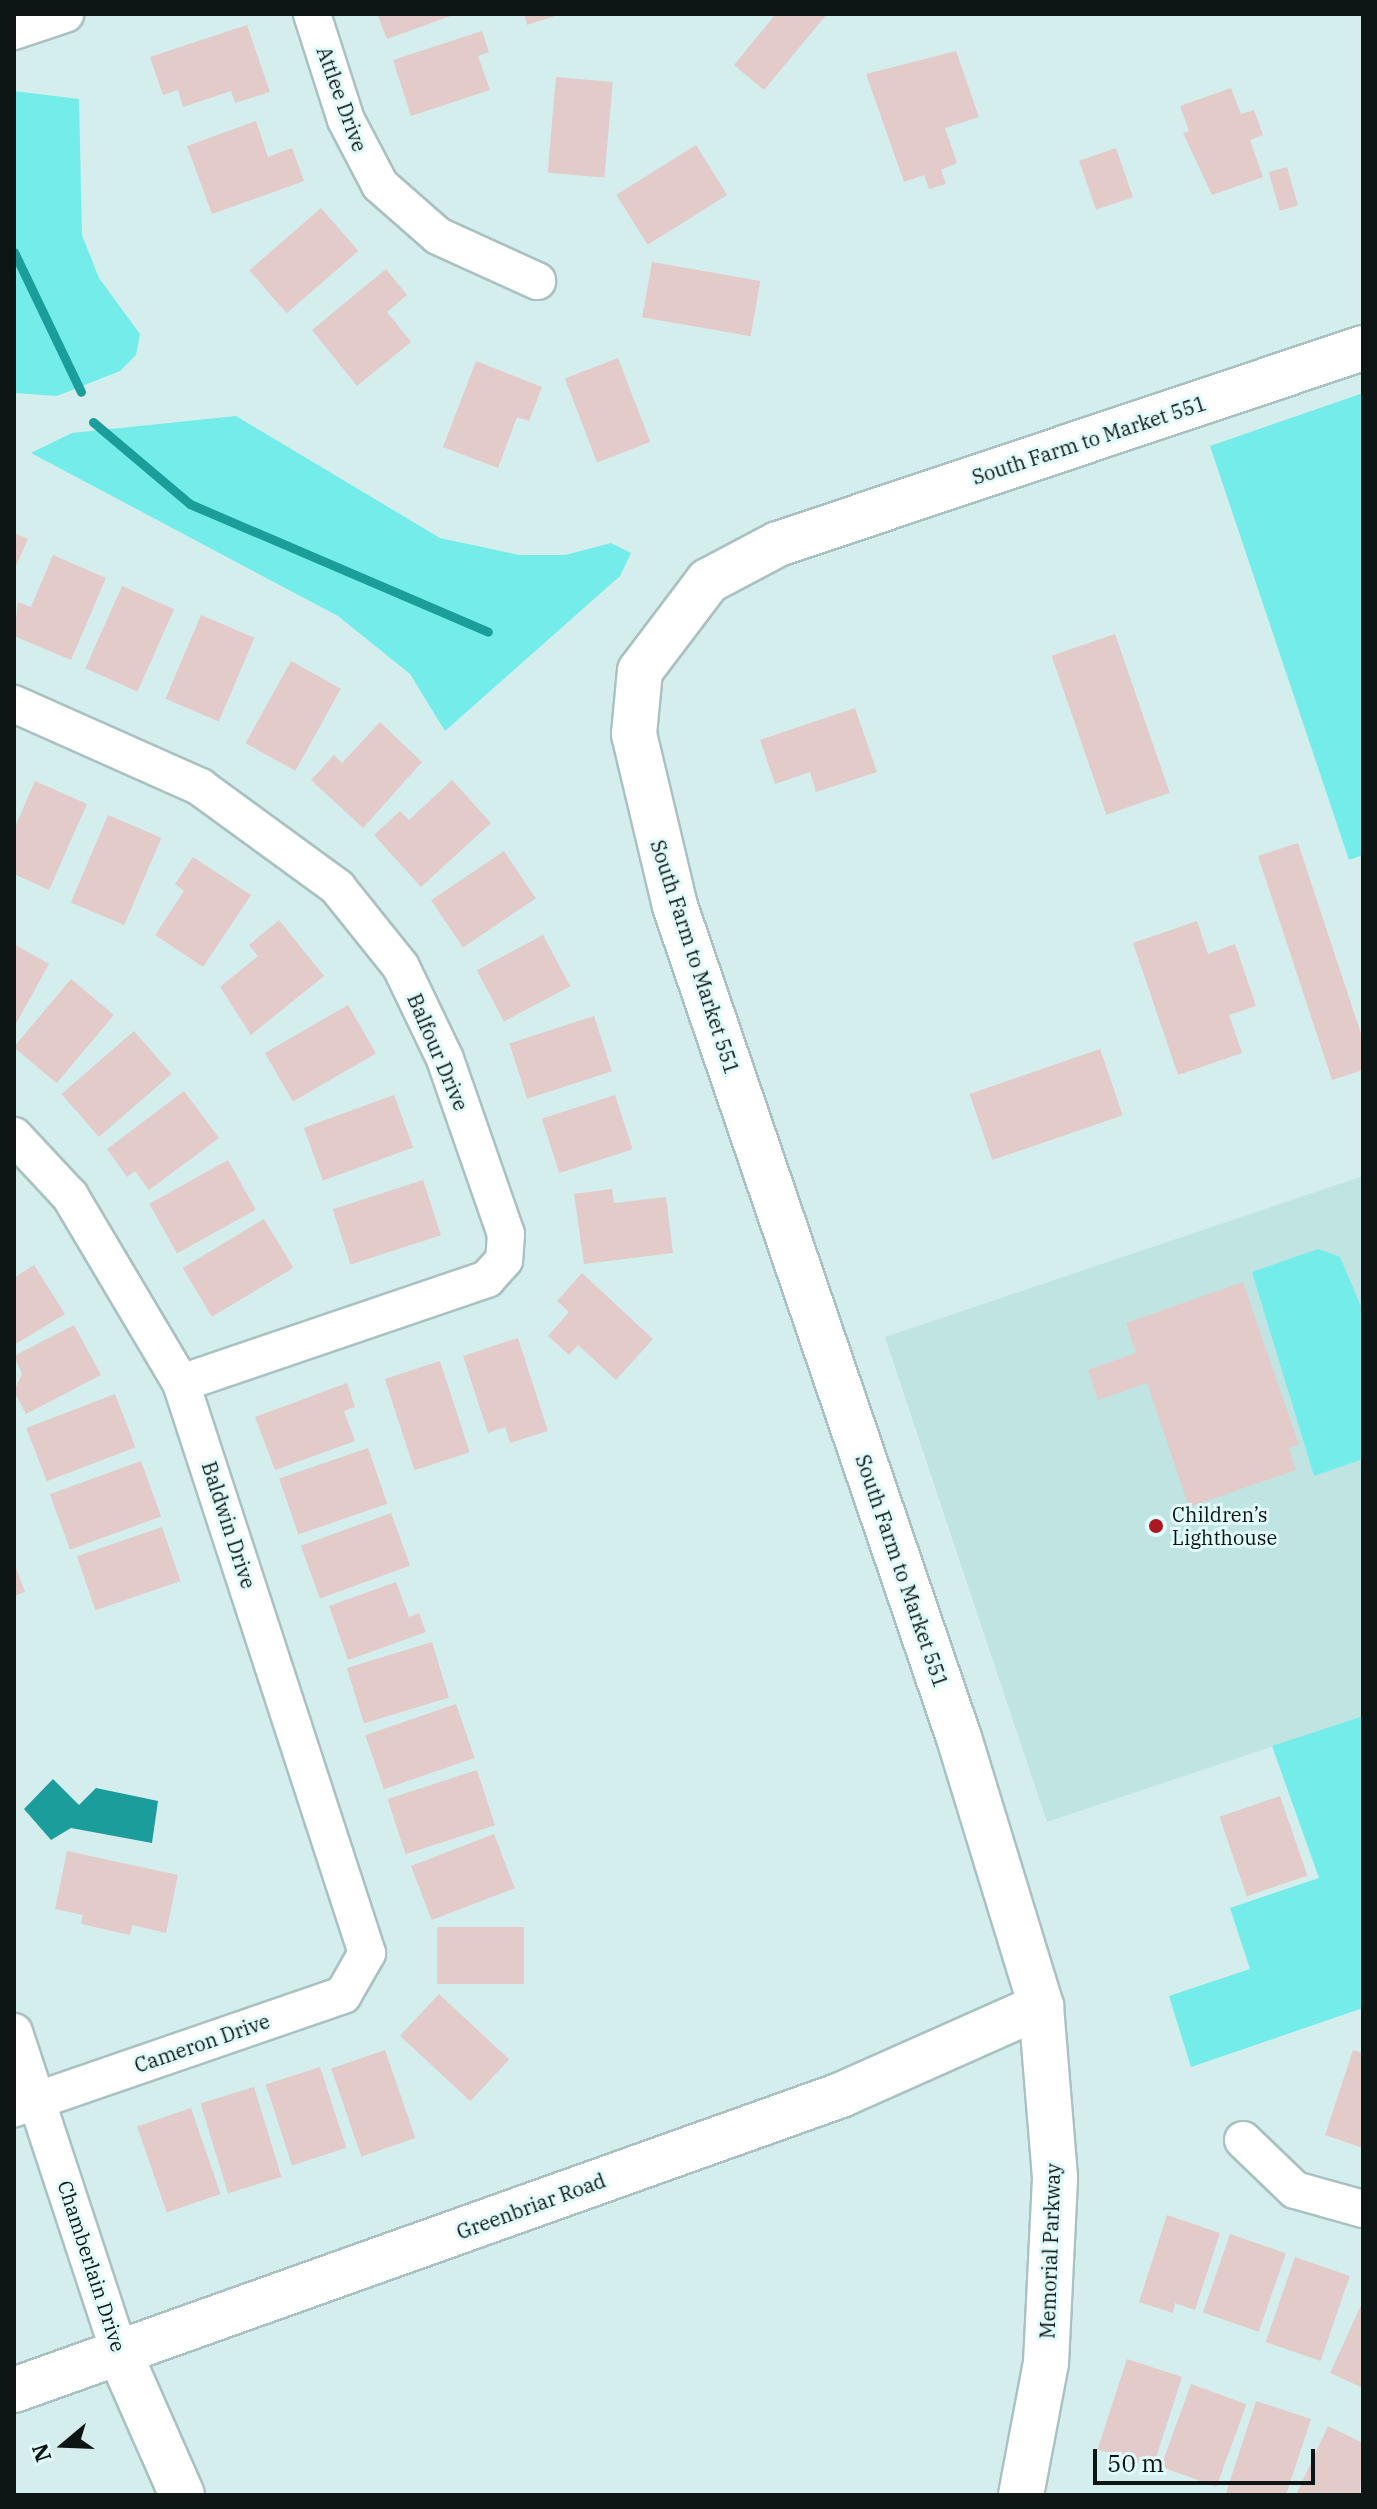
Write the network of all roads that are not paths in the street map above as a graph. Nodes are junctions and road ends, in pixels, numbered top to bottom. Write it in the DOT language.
graph roads {
  1 [pos="65,14"];
  2 [pos="312,14"];
  3 [pos="14,31"];
  4 [pos="537,281"];
  5 [pos="1363,348"];
  6 [pos="14,704"];
  7 [pos="14,1136"];
  8 [pos="181,1383"];
  9 [pos="367,1953"];
  10 [pos="1041,2006"];
  11 [pos="14,2032"];
  12 [pos="26,2104"];
  13 [pos="1243,2140"];
  14 [pos="1363,2209"];
  15 [pos="119,2352"];
  16 [pos="14,2390"];
  17 [pos="1026,2494"];
  18 [pos="182,2495"];
  1 -- 3 [label="street"];
  2 -- 4 [label="street, Attlee Drive"];
  5 -- 10 [label="main road, South Farm to Market 551"];
  6 -- 8 [label="street, Balfour Drive"];
  7 -- 8 [label="street, Baldwin Drive"];
  8 -- 9 [label="street, Baldwin Drive"];
  9 -- 12 [label="street, Cameron Drive"];
  10 -- 15 [label="main road, Greenbriar Road"];
  10 -- 17 [label="main road, Memorial Parkway"];
  11 -- 12 [label="street, Chamberlain Drive"];
  12 -- 15 [label="street, Chamberlain Drive"];
  13 -- 14 [label="street"];
  15 -- 16 [label="main road, Greenbriar Road"];
  15 -- 18 [label="main road, Chamberlain Drive"];
}
